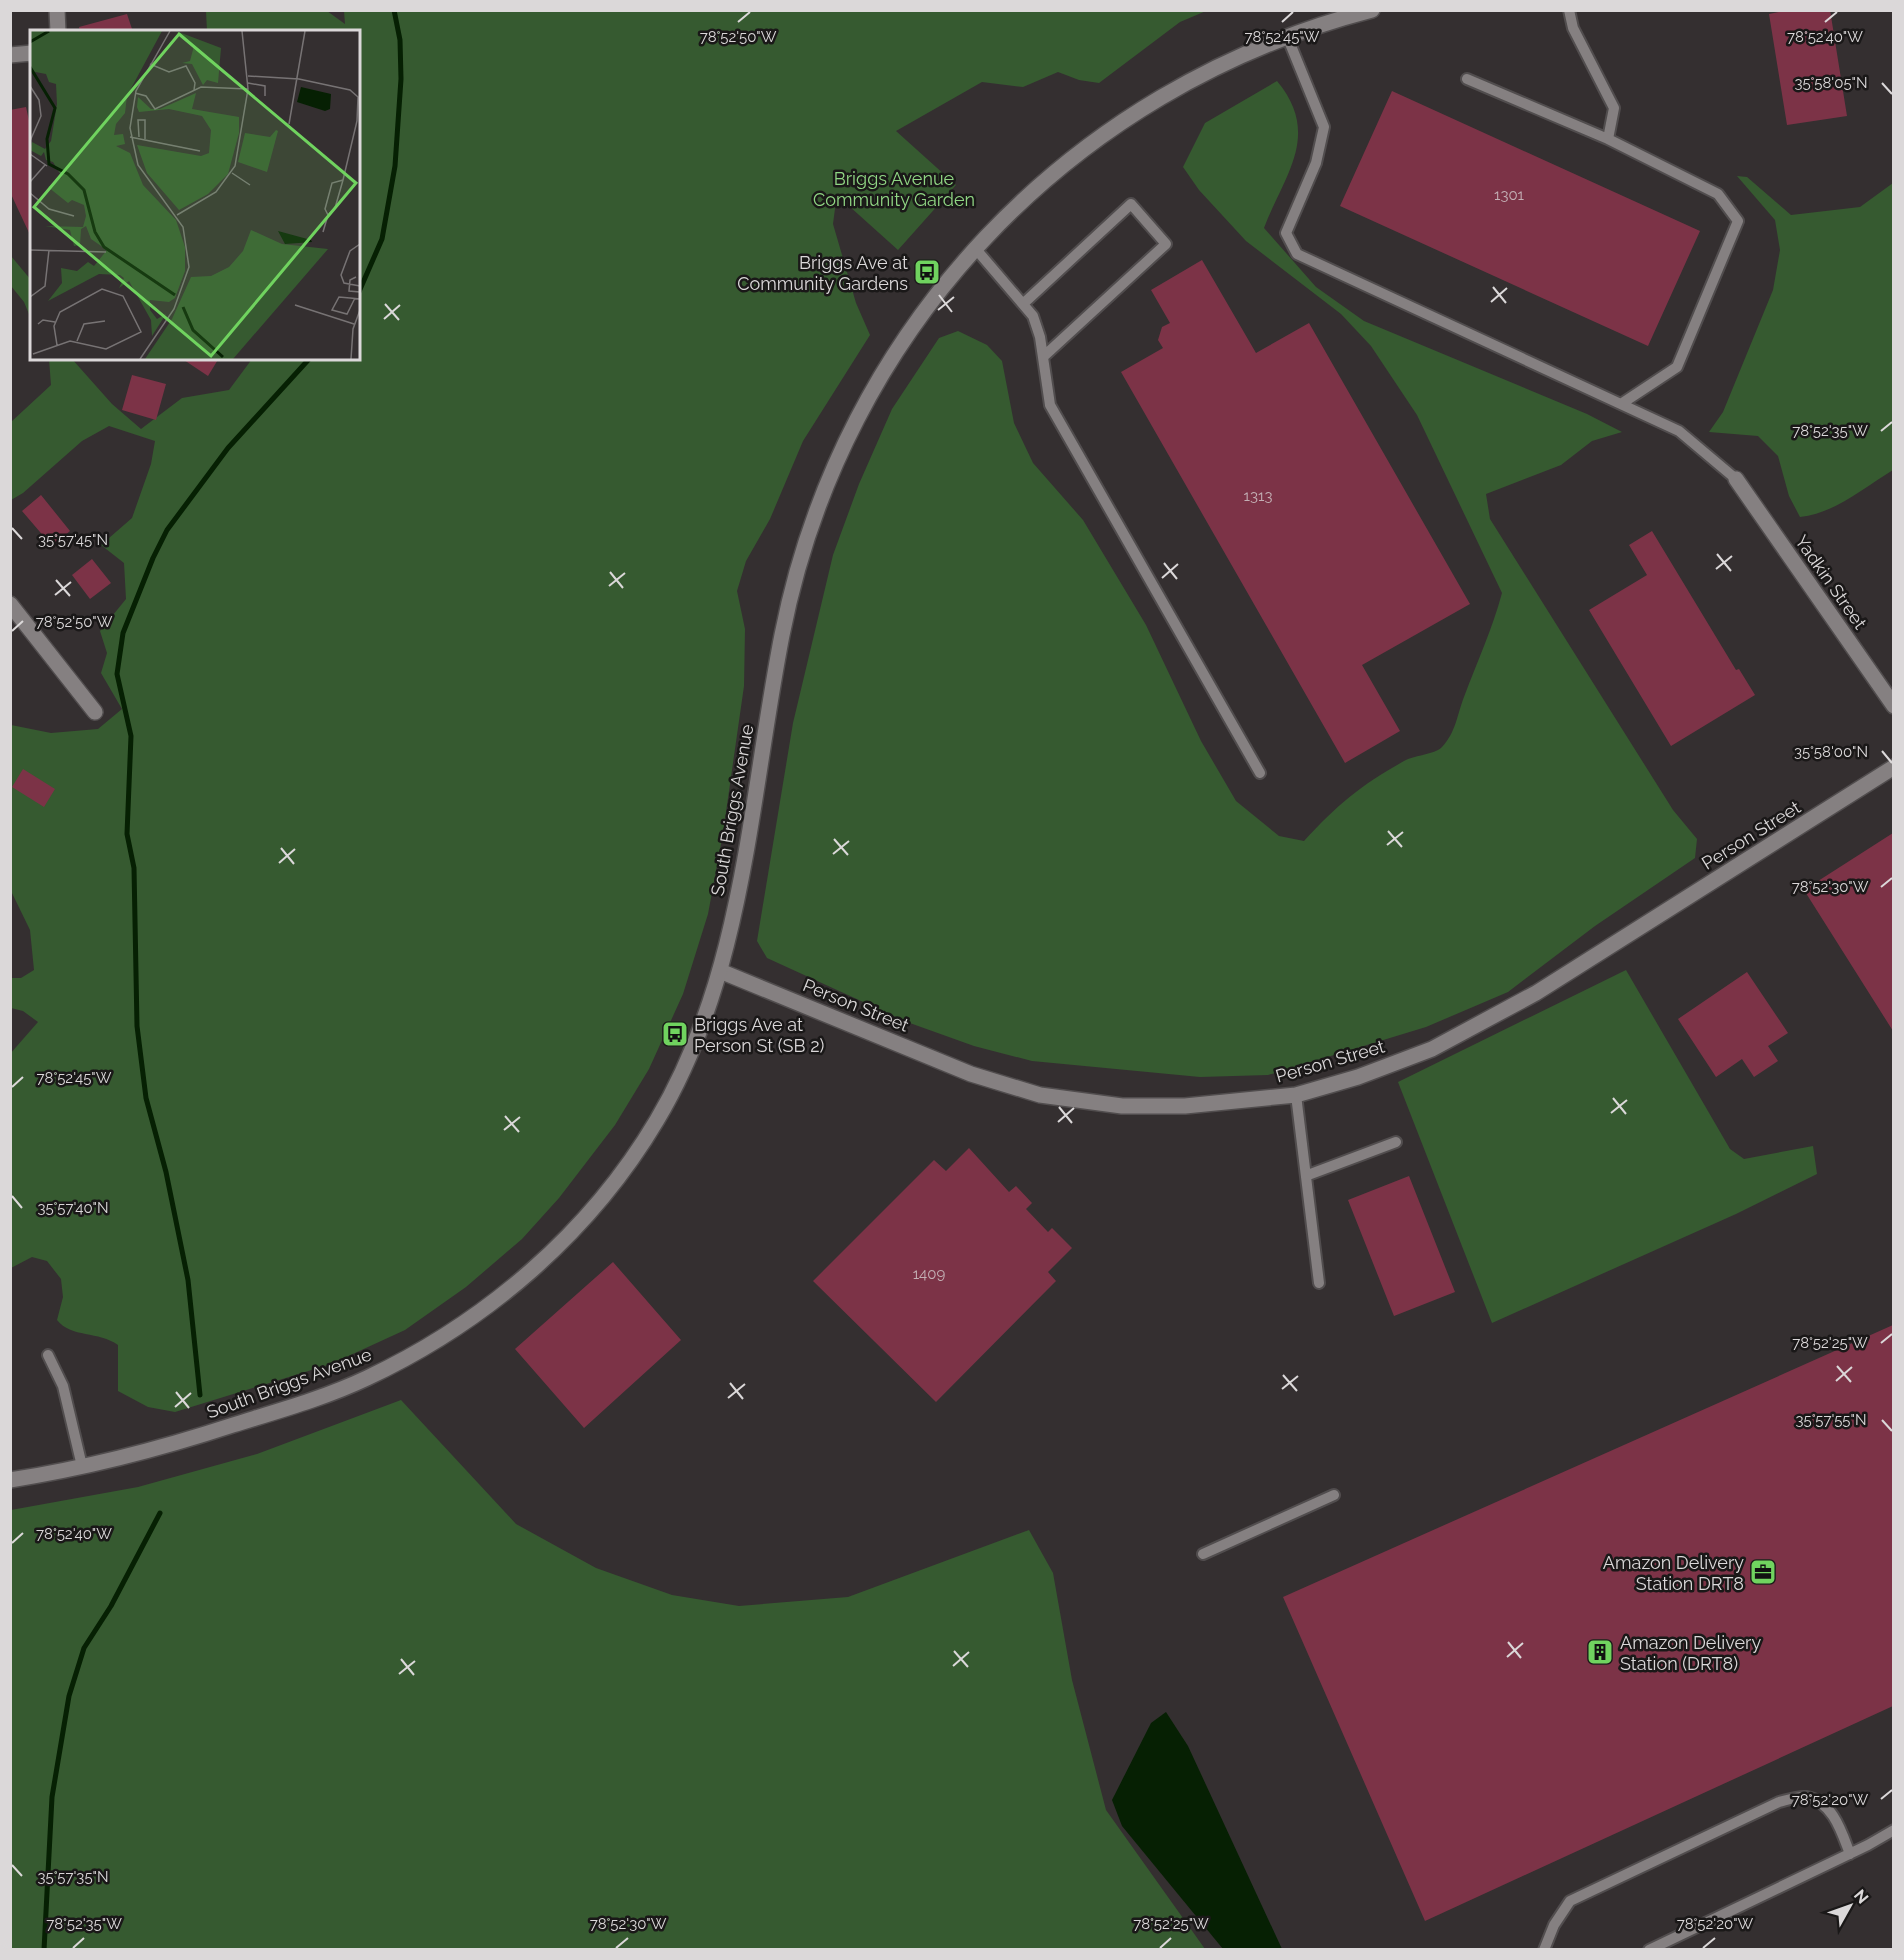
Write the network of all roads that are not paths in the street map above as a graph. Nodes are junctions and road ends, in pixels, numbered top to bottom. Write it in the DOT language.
graph roads {
  1 [pos="57,10"];
  2 [pos="1372,10"];
  3 [pos="1569,10"];
  4 [pos="58,30"];
  5 [pos="1287,36"];
  6 [pos="30,53"];
  7 [pos="10,55"];
  8 [pos="1467,79"];
  9 [pos="1608,139"];
  10 [pos="975,248"];
  11 [pos="1024,303"];
  12 [pos="1043,357"];
  13 [pos="1621,404"];
  14 [pos="1736,479"];
  15 [pos="10,604"];
  16 [pos="1893,706"];
  17 [pos="95,712"];
  18 [pos="1893,767"];
  19 [pos="1260,773"];
  20 [pos="720,971"];
  21 [pos="1296,1095"];
  22 [pos="1396,1142"];
  23 [pos="1308,1175"];
  24 [pos="1319,1283"];
  25 [pos="48,1355"];
  26 [pos="82,1467"];
  27 [pos="10,1480"];
  28 [pos="1334,1495"];
  29 [pos="1203,1554"];
  30 [pos="1893,1830"];
  31 [pos="1850,1854"];
  32 [pos="1544,1950"];
  33 [pos="1649,1950"];
  1 -- 4 [label="street"];
  2 -- 5 [label="street, South Briggs Avenue"];
  3 -- 9 [label="lane"];
  5 -- 10 [label="street, South Briggs Avenue"];
  5 -- 13 [label="lane"];
  6 -- 7 [label="street"];
  8 -- 9 [label="lane"];
  9 -- 13 [label="lane"];
  10 -- 11 [label="lane"];
  10 -- 20 [label="street, South Briggs Avenue"];
  11 -- 12 [label="lane"];
  11 -- 12 [label="lane"];
  12 -- 19 [label="lane"];
  13 -- 14 [label="lane"];
  14 -- 16 [label="street, Yadkin Street"];
  15 -- 17 [label="street"];
  18 -- 21 [label="street, Person Street"];
  20 -- 21 [label="street, Person Street"];
  20 -- 26 [label="street, South Briggs Avenue"];
  21 -- 23 [label="lane"];
  22 -- 23 [label="lane"];
  23 -- 24 [label="lane"];
  25 -- 26 [label="lane"];
  26 -- 27 [label="street, South Briggs Avenue"];
  28 -- 29 [label="lane"];
  30 -- 31 [label="lane"];
  31 -- 32 [label="lane"];
  31 -- 33 [label="lane"];
}
